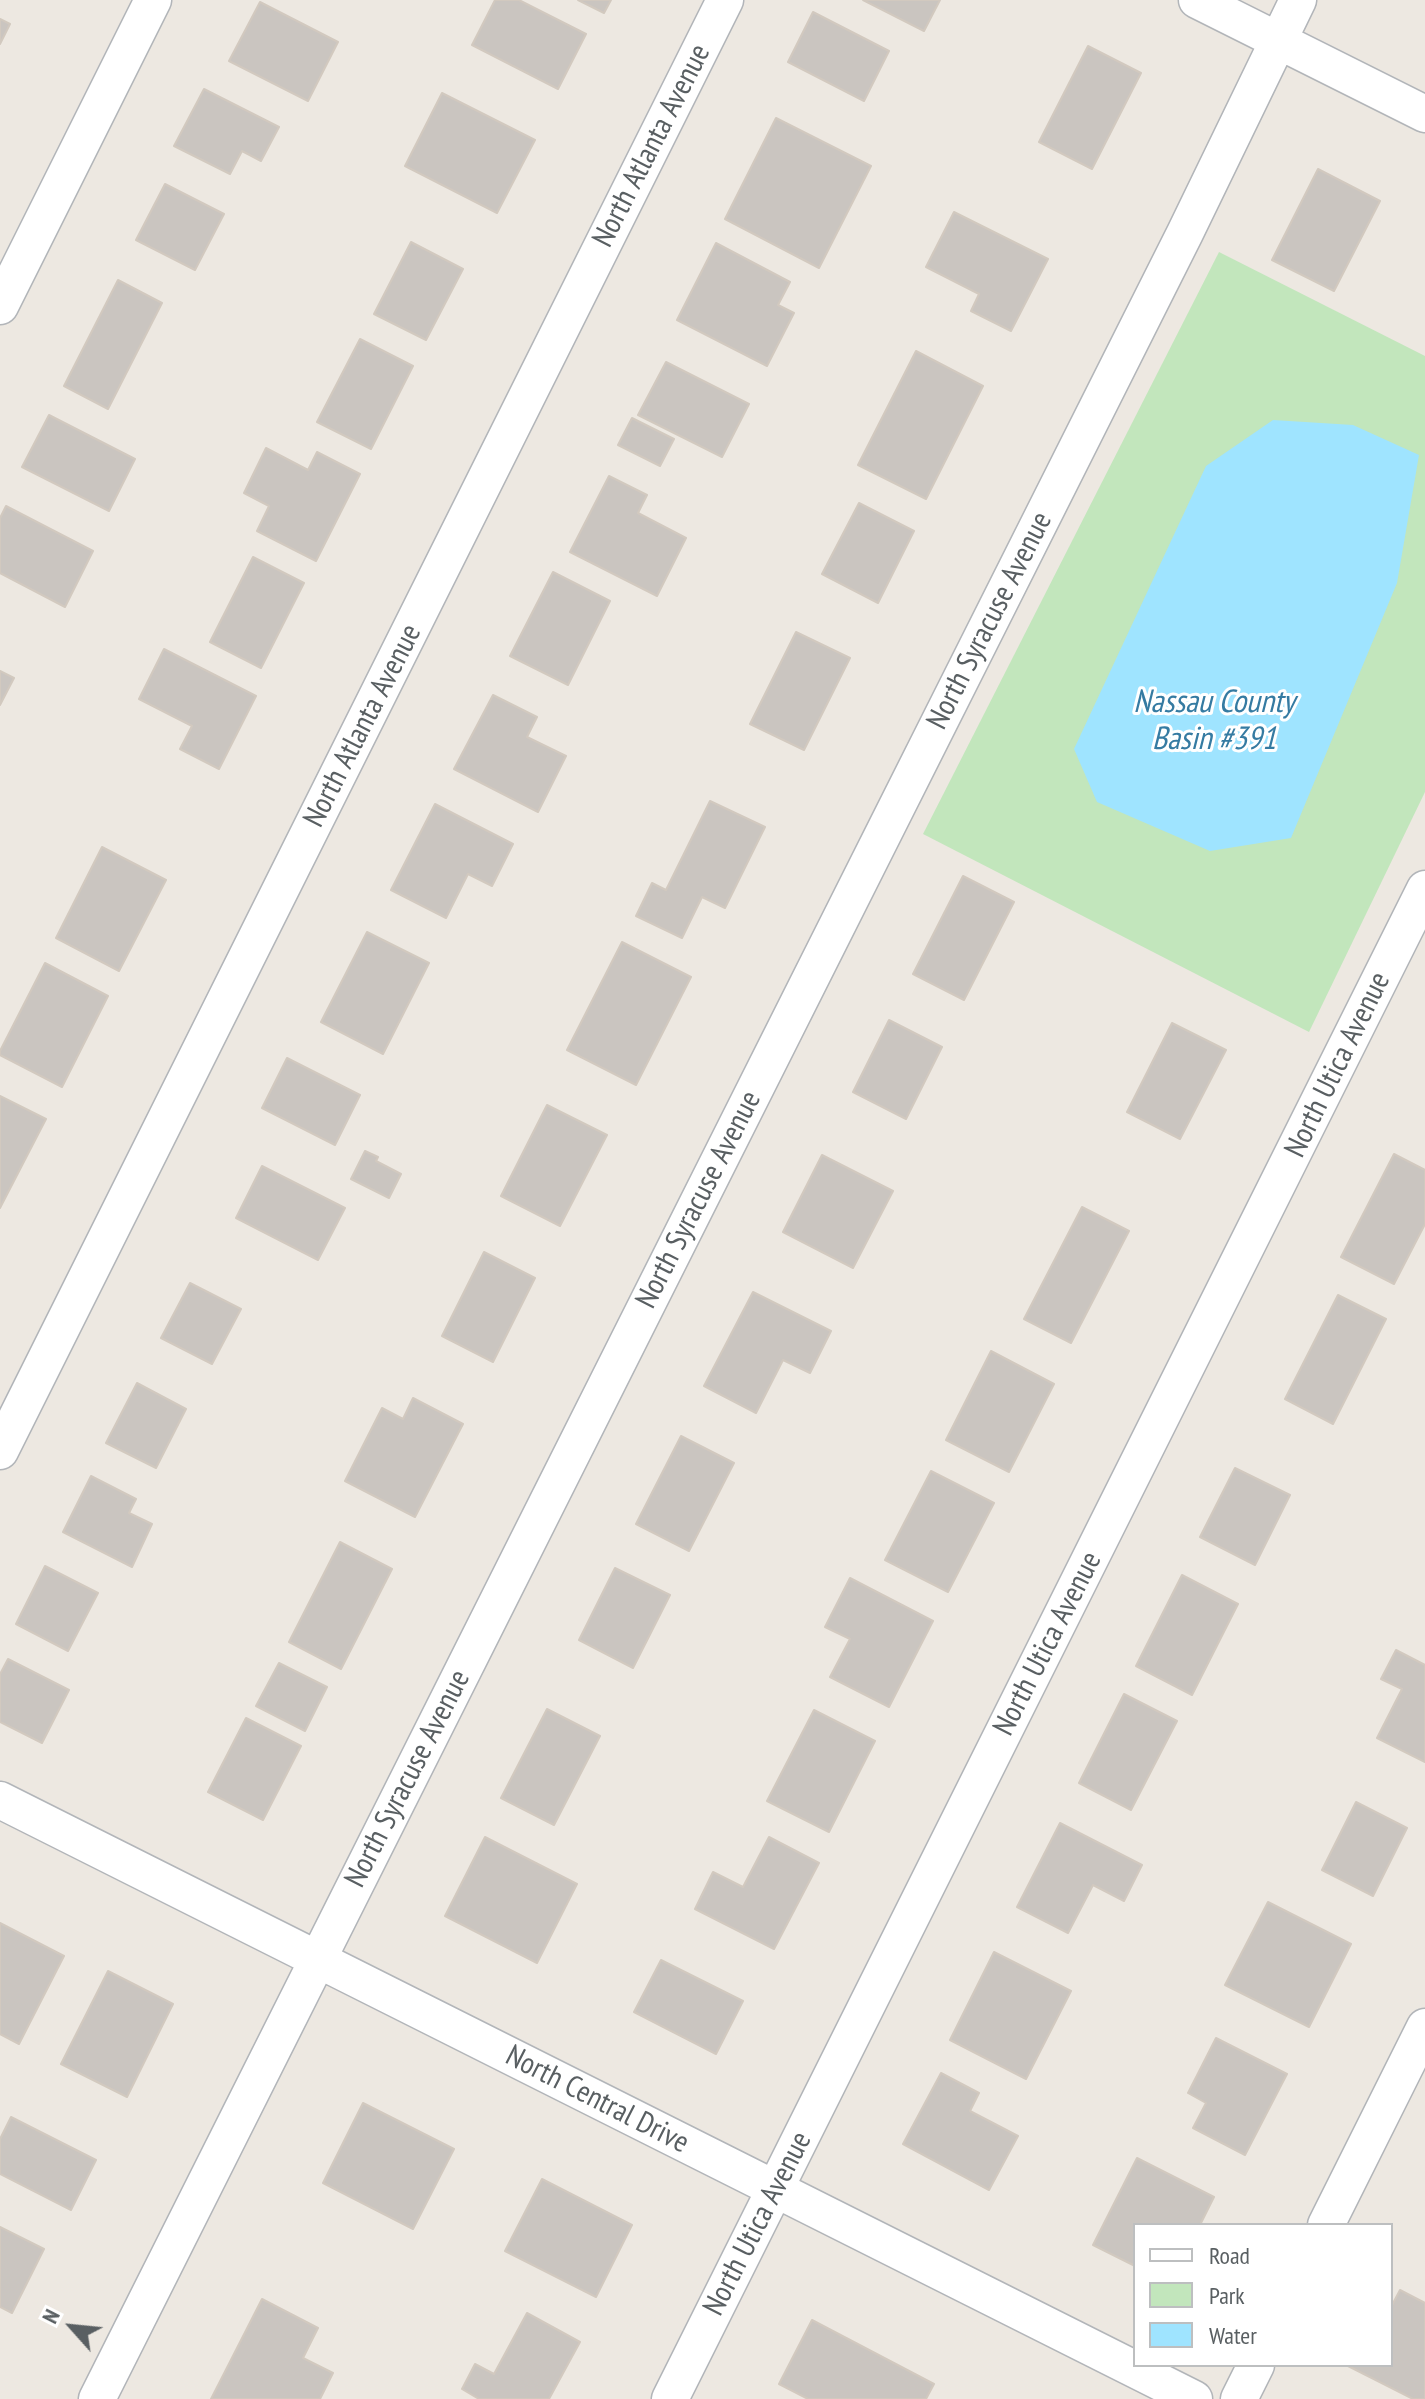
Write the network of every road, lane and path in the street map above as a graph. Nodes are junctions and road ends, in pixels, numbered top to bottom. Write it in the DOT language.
graph roads {
  1 [pos="153,0"];
  2 [pos="725,0"];
  3 [pos="1197,0"];
  4 [pos="1298,0"];
  5 [pos="1278,40"];
  6 [pos="1425,114"];
  7 [pos="0,306"];
  8 [pos="1425,889"];
  9 [pos="0,1451"];
  10 [pos="0,1800"];
  11 [pos="317,1959"];
  12 [pos="1425,2027"];
  13 [pos="775,2190"];
  14 [pos="1327,2223"];
  15 [pos="1255,2367"];
  16 [pos="97,2399"];
  17 [pos="670,2399"];
  18 [pos="1194,2399"];
  19 [pos="1239,2399"];
  1 -- 7 [label="street"];
  2 -- 9 [label="street, North Atlanta Avenue"];
  3 -- 5 [label="street"];
  4 -- 5 [label="street, North Syracuse Avenue"];
  5 -- 6 [label="street"];
  5 -- 11 [label="street, North Syracuse Avenue"];
  8 -- 13 [label="street, North Utica Avenue"];
  10 -- 11 [label="street, North Central Drive"];
  11 -- 13 [label="street, North Central Drive"];
  11 -- 16 [label="street, North Syracuse Avenue"];
  12 -- 14 [label="street"];
  13 -- 17 [label="street, North Utica Avenue"];
  13 -- 18 [label="street, North Central Drive"];
  15 -- 19 [label="street"];
}
